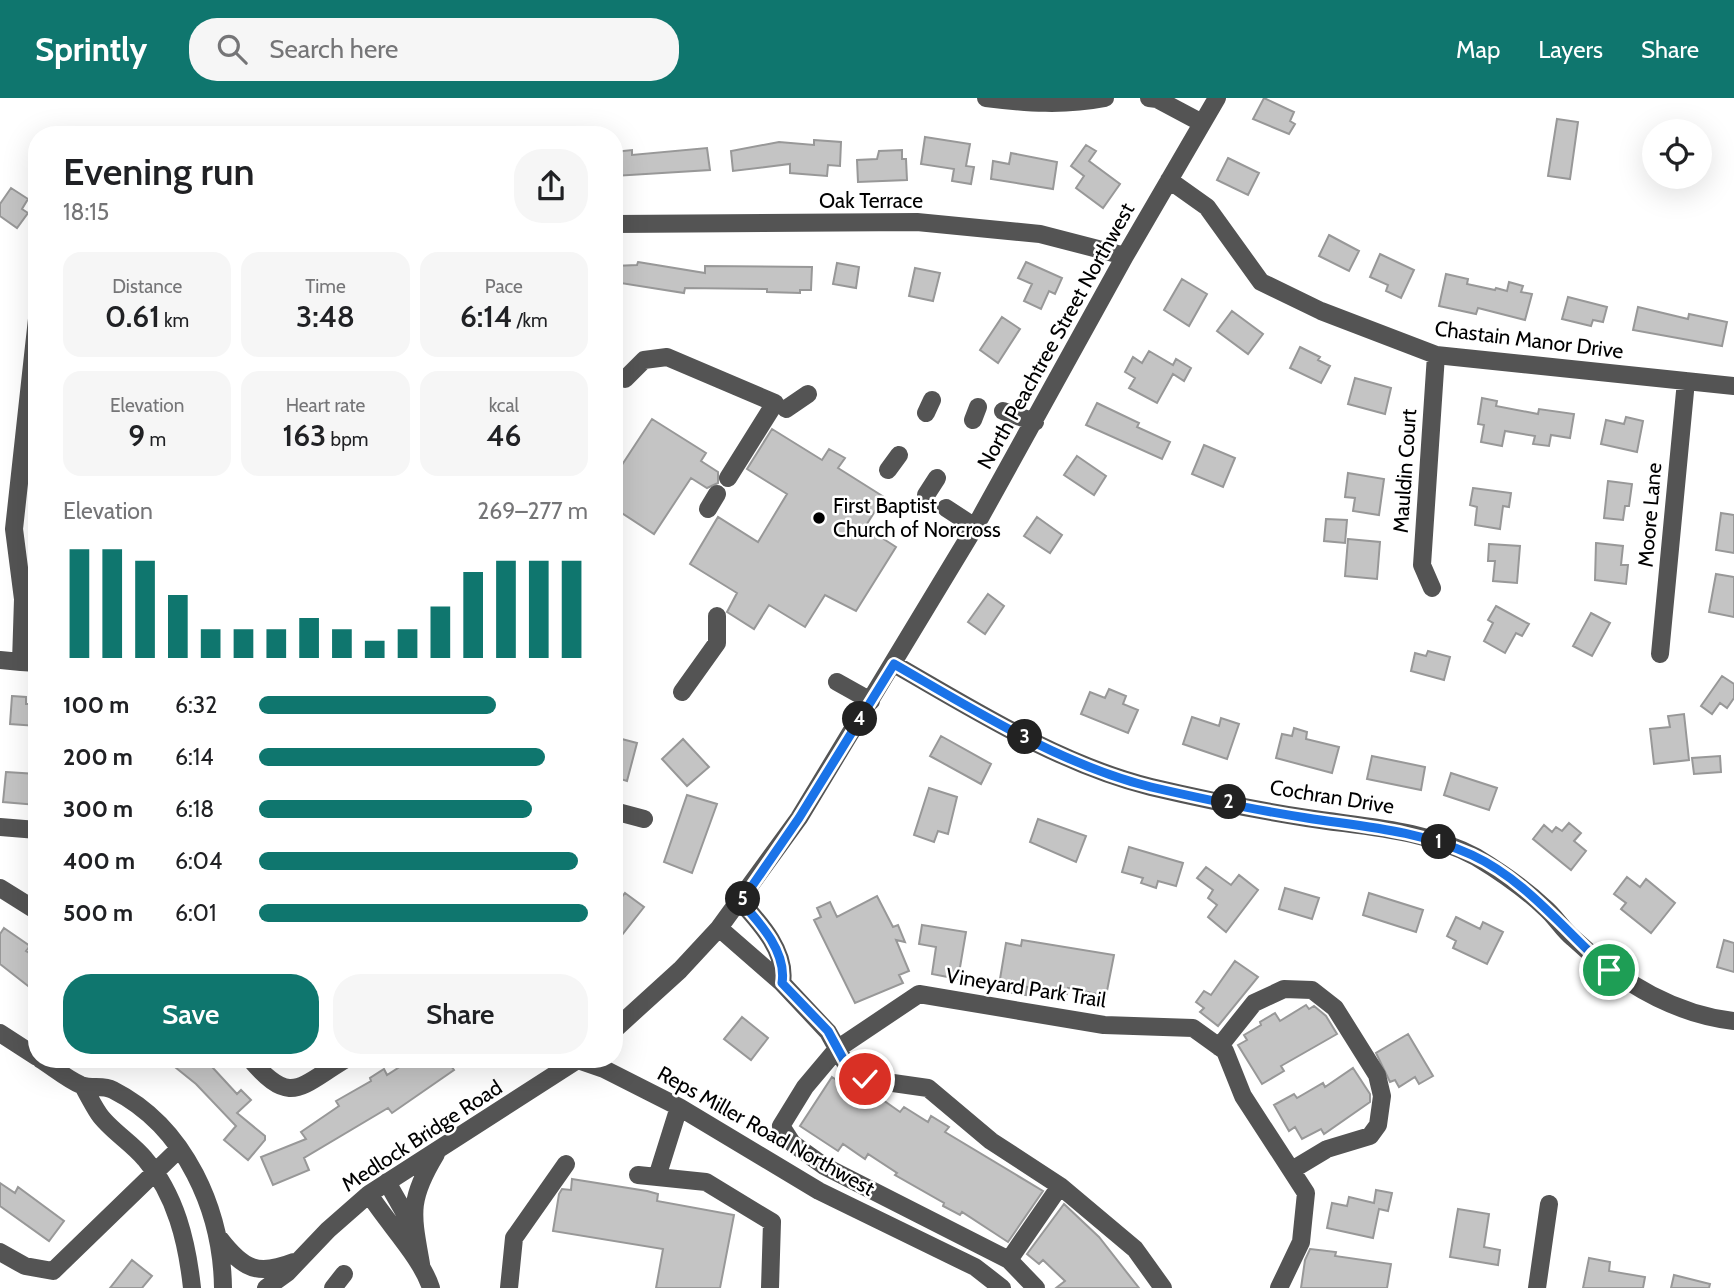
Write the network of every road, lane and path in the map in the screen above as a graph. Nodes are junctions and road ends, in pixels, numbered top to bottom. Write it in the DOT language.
graph roads {
  1 [pos="986,98"];
  2 [pos="1105,98"];
  3 [pos="1149,98"];
  4 [pos="1217,98"];
  5 [pos="1202,123"];
  6 [pos="1169,180"];
  7 [pos="623,224"];
  8 [pos="1125,256"];
  9 [pos="1436,355"];
  10 [pos="625,379"];
  11 [pos="1686,381"];
  12 [pos="1734,386"];
  13 [pos="808,394"];
  14 [pos="28,401"];
  15 [pos="786,410"];
  16 [pos="1003,411"];
  17 [pos="1035,422"];
  18 [pos="898,455"];
  19 [pos="888,470"];
  20 [pos="728,478"];
  21 [pos="937,478"];
  22 [pos="926,495"];
  23 [pos="946,508"];
  24 [pos="975,527"];
  25 [pos="1432,588"];
  26 [pos="717,616"];
  27 [pos="28,652"];
  28 [pos="1660,654"];
  29 [pos="0,660"];
  30 [pos="28,662"];
  31 [pos="894,664"];
  32 [pos="837,682"];
  33 [pos="682,692"];
  34 [pos="871,701"];
  35 [pos="623,813"];
  36 [pos="644,819"];
  37 [pos="0,827"];
  38 [pos="28,829"];
  39 [pos="0,888"];
  40 [pos="28,901"];
  41 [pos="741,902"];
  42 [pos="719,928"];
  43 [pos="782,983"];
  44 [pos="1734,1021"];
  45 [pos="623,1022"];
  46 [pos="0,1033"];
  47 [pos="1219,1047"];
  48 [pos="837,1049"];
  49 [pos="28,1051"];
  50 [pos="54,1068"];
  51 [pos="258,1068"];
  52 [pos="331,1068"];
  53 [pos="564,1068"];
  54 [pos="601,1068"];
  55 [pos="83,1086"];
  56 [pos="679,1107"];
  57 [pos="179,1149"];
  58 [pos="436,1154"];
  59 [pos="566,1164"];
  60 [pos="1292,1170"];
  61 [pos="154,1171"];
  62 [pos="638,1175"];
  63 [pos="657,1177"];
  64 [pos="387,1182"];
  65 [pos="1060,1186"];
  66 [pos="369,1194"];
  67 [pos="1549,1204"];
  68 [pos="415,1232"];
  69 [pos="220,1239"];
  70 [pos="0,1252"];
  71 [pos="301,1259"];
  72 [pos="1009,1260"];
  73 [pos="421,1264"];
  74 [pos="192,1288"];
  75 [pos="223,1288"];
  76 [pos="266,1288"];
  77 [pos="288,1288"];
  78 [pos="432,1288"];
  79 [pos="509,1288"];
  80 [pos="770,1288"];
  81 [pos="1002,1288"];
  82 [pos="1036,1288"];
  83 [pos="1163,1288"];
  84 [pos="1279,1288"];
  85 [pos="1537,1288"];
  1 -- 2 [label="street"];
  3 -- 5 [label="street"];
  4 -- 5 [label="street, North Peachtree Street Northwest"];
  5 -- 6 [label="street, North Peachtree Street Northwest"];
  6 -- 8 [label="street, North Peachtree Street Northwest"];
  6 -- 9 [label="street, Chastain Manor Drive"];
  7 -- 8 [label="street, Oak Terrace"];
  8 -- 17 [label="street, North Peachtree Street Northwest"];
  9 -- 11 [label="street, Chastain Manor Drive"];
  9 -- 25 [label="street, Mauldin Court"];
  10 -- 20 [label="street"];
  11 -- 12 [label="street, Chastain Manor Drive"];
  11 -- 28 [label="street, Moore Lane"];
  13 -- 15 [label="street"];
  14 -- 27 [label="street"];
  16 -- 17 [label="street"];
  17 -- 24 [label="street, North Peachtree Street Northwest"];
  18 -- 19 [label="street"];
  21 -- 22 [label="street"];
  23 -- 24 [label="street"];
  24 -- 31 [label="street, North Peachtree Street Northwest"];
  26 -- 33 [label="street"];
  29 -- 30 [label="street"];
  31 -- 34 [label="street, North Peachtree Street Northwest"];
  31 -- 44 [label="street, Cochran Drive"];
  32 -- 34 [label="street"];
  34 -- 41 [label="street, North Peachtree Street Northwest"];
  35 -- 36 [label="street"];
  37 -- 38 [label="street"];
  39 -- 40 [label="street"];
  41 -- 42 [label="street"];
  41 -- 43 [label="street"];
  42 -- 43 [label="street"];
  42 -- 45 [label="street"];
  43 -- 48 [label="street"];
  46 -- 49 [label="street"];
  47 -- 48 [label="street, Vineyard Park Trail"];
  47 -- 60 [label="street, Vineyard Park Trail"];
  47 -- 60 [label="street"];
  48 -- 65 [label="street"];
  48 -- 72 [label="street, Vineyard Park Trail"];
  50 -- 55 [label="street"];
  51 -- 52 [label="street"];
  53 -- 58 [label="street, Medlock Bridge Road"];
  54 -- 56 [label="street, Reps Miller Road Northwest"];
  55 -- 57 [label="street"];
  55 -- 61 [label="street"];
  56 -- 63 [label="street"];
  56 -- 81 [label="street, Reps Miller Road Northwest"];
  57 -- 61 [label="street"];
  57 -- 69 [label="street"];
  58 -- 64 [label="street, Medlock Bridge Road"];
  58 -- 68 [label="street"];
  59 -- 79 [label="street"];
  60 -- 84 [label="street, Vineyard Park Trail"];
  61 -- 70 [label="street"];
  61 -- 74 [label="street"];
  62 -- 63 [label="street"];
  63 -- 80 [label="street"];
  64 -- 66 [label="street, Medlock Bridge Road"];
  64 -- 68 [label="street"];
  65 -- 72 [label="street"];
  65 -- 83 [label="street"];
  66 -- 71 [label="street, Medlock Bridge Road"];
  66 -- 73 [label="street"];
  67 -- 85 [label="street"];
  68 -- 73 [label="street"];
  69 -- 71 [label="street"];
  69 -- 75 [label="street"];
  71 -- 76 [label="street, Medlock Bridge Road"];
  71 -- 77 [label="street"];
  72 -- 82 [label="street, Vineyard Park Trail"];
  73 -- 78 [label="street"];
}
